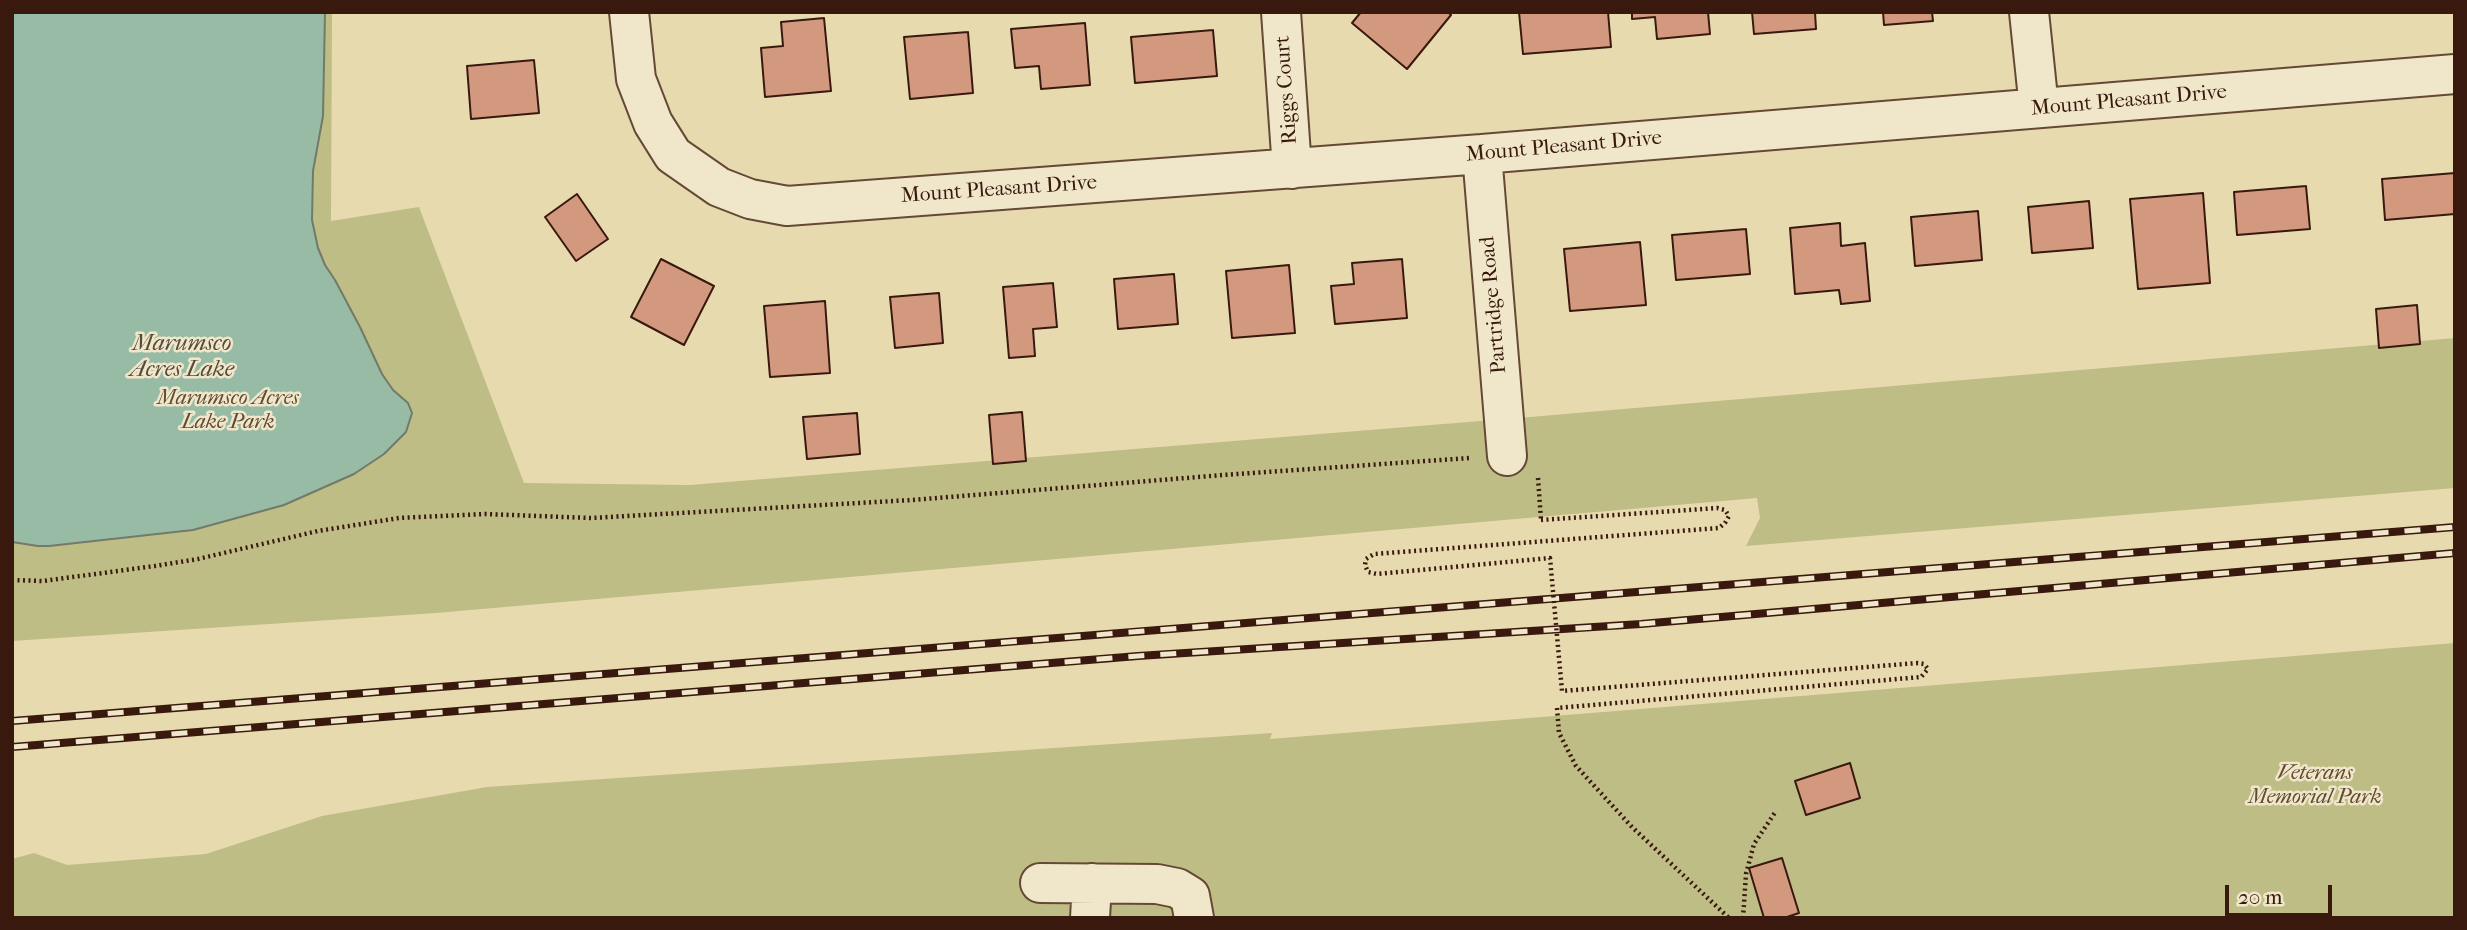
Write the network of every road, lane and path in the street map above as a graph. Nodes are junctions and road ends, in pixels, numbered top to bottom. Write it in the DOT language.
graph roads {
  1 [pos="629,12"];
  2 [pos="1281,12"];
  3 [pos="2029,12"];
  4 [pos="2455,74"];
  5 [pos="2039,108"];
  6 [pos="1482,154"];
  7 [pos="1292,169"];
  8 [pos="1521,456"];
  9 [pos="12,580"];
  10 [pos="1776,811"];
  11 [pos="1040,883"];
  12 [pos="1091,901"];
  13 [pos="1194,918"];
  14 [pos="1729,918"];
  15 [pos="1743,918"];
  1 -- 7 [label="street, Mount Pleasant Drive"];
  2 -- 7 [label="street, Riggs Court"];
  3 -- 5 [label="street"];
  4 -- 5 [label="street, Mount Pleasant Drive"];
  5 -- 6 [label="street, Mount Pleasant Drive"];
  6 -- 7 [label="street, Mount Pleasant Drive"];
  6 -- 8 [label="street, Partridge Road"];
  8 -- 9 [label="path"];
  8 -- 14 [label="path, bridge"];
  10 -- 15 [label="path"];
  11 -- 12 [label="street"];
  12 -- 13 [label="street"];
}
